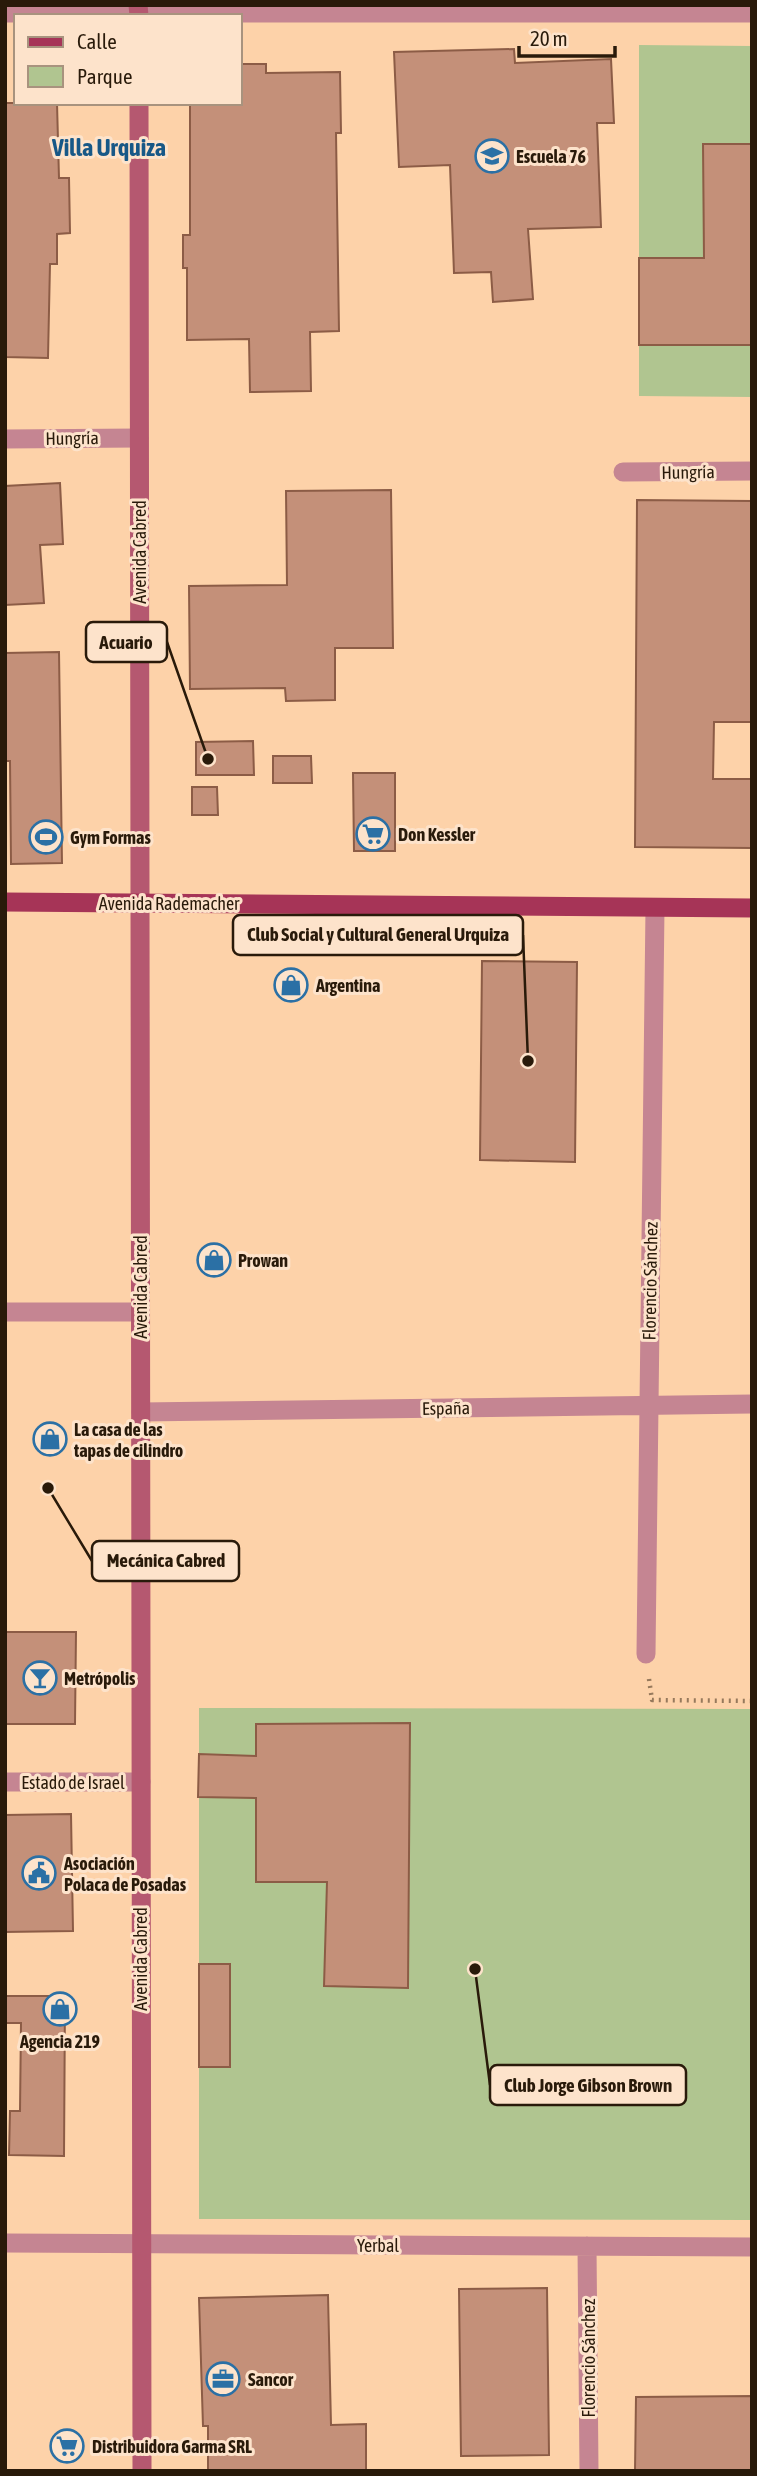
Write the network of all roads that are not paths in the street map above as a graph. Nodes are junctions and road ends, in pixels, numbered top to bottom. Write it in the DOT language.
graph roads {
  1 [pos="139,11"];
  2 [pos="5,13"];
  3 [pos="752,13"];
  4 [pos="139,105"];
  5 [pos="139,438"];
  6 [pos="5,439"];
  7 [pos="752,471"];
  8 [pos="624,472"];
  9 [pos="5,902"];
  10 [pos="140,902"];
  11 [pos="655,908"];
  12 [pos="752,908"];
  13 [pos="5,1312"];
  14 [pos="140,1312"];
  15 [pos="752,1404"];
  16 [pos="649,1405"];
  17 [pos="141,1412"];
  18 [pos="646,1654"];
  19 [pos="5,1782"];
  20 [pos="141,1782"];
  21 [pos="5,2243"];
  22 [pos="139,2244"];
  23 [pos="587,2246"];
  24 [pos="752,2247"];
  25 [pos="142,2471"];
  26 [pos="589,2471"];
  1 -- 2 [label="street"];
  1 -- 3 [label="street"];
  4 -- 5 [label="main road, Avenida Cabred"];
  5 -- 6 [label="street, Hungría"];
  5 -- 10 [label="main road, Avenida Cabred"];
  7 -- 8 [label="street, Hungría"];
  9 -- 10 [label="main road, Avenida Rademacher"];
  10 -- 11 [label="main road, Avenida Rademacher"];
  10 -- 14 [label="main road, Avenida Cabred"];
  11 -- 12 [label="main road, Avenida Rademacher"];
  11 -- 16 [label="street, Florencio Sánchez"];
  13 -- 14 [label="street"];
  14 -- 17 [label="main road, Avenida Cabred"];
  15 -- 16 [label="street, España"];
  16 -- 17 [label="street, España"];
  16 -- 18 [label="street, Florencio Sánchez"];
  17 -- 20 [label="main road, Avenida Cabred"];
  19 -- 20 [label="street, Estado de Israel"];
  20 -- 22 [label="main road, Avenida Cabred"];
  21 -- 22 [label="street, Yerbal"];
  22 -- 23 [label="street, Yerbal"];
  22 -- 25 [label="main road, Avenida Cabred"];
  23 -- 24 [label="street, Yerbal"];
  23 -- 26 [label="street, Florencio Sánchez"];
}
